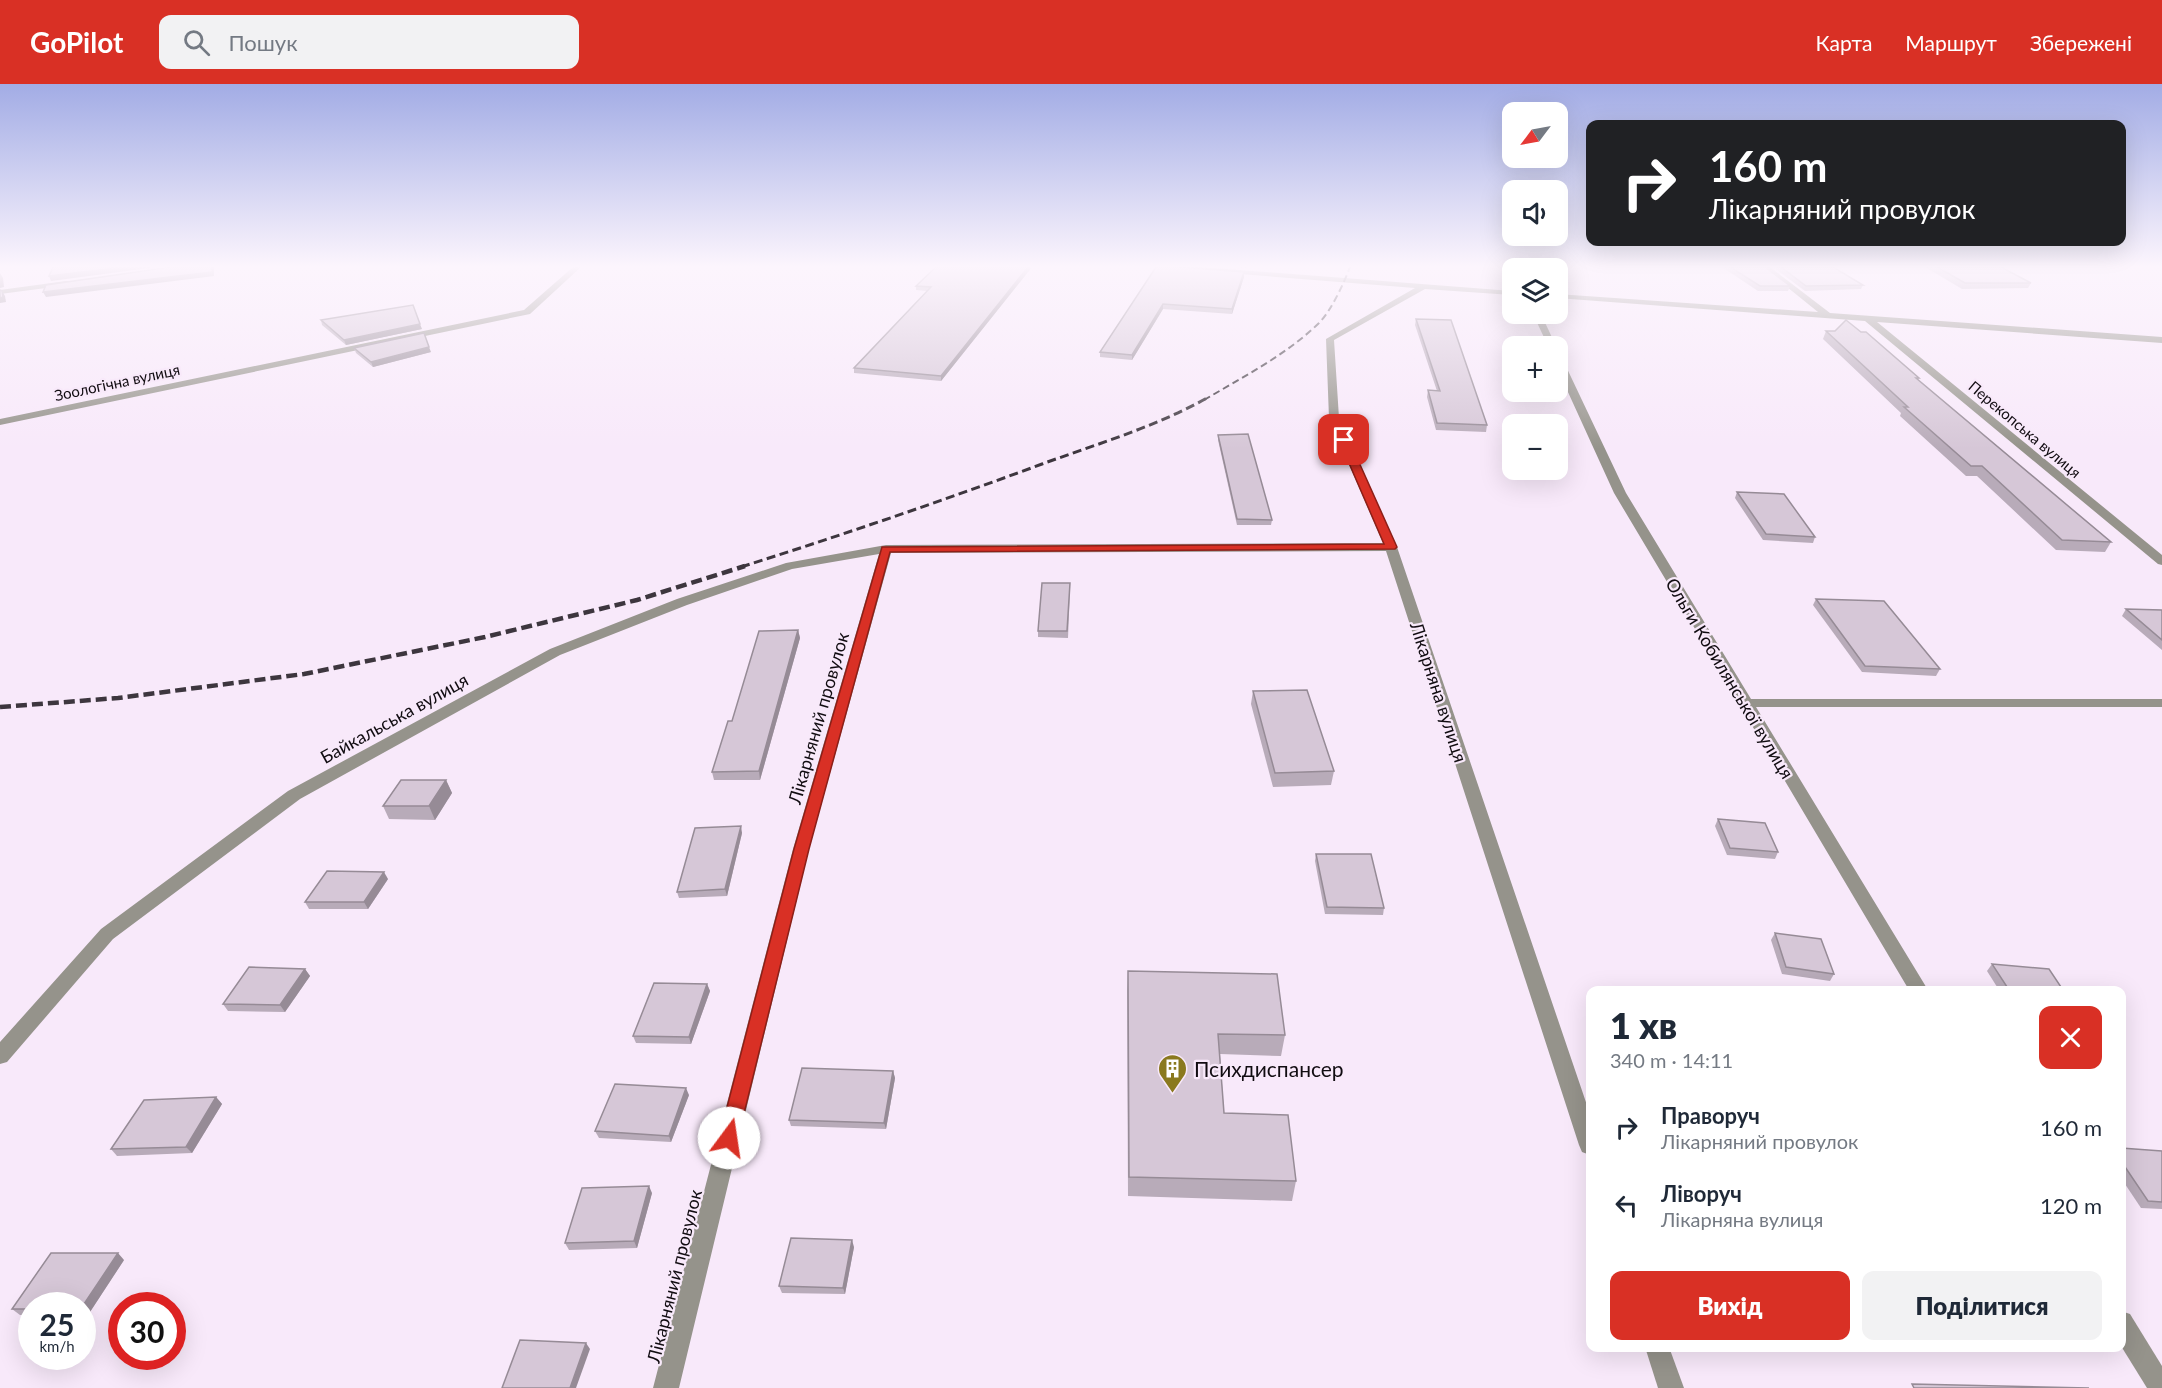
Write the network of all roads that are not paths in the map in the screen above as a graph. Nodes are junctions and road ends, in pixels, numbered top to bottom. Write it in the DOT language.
graph roads {
  1 [pos="451,328"];
  2 [pos="1350,328"];
  3 [pos="1879,328"];
  4 [pos="1992,328"];
  5 [pos="2162,340"];
  6 [pos="1568,382"];
  7 [pos="0,422"];
  8 [pos="1391,547"];
  9 [pos="886,549"];
  10 [pos="2162,561"];
  11 [pos="1744,703"];
  12 [pos="2162,703"];
  13 [pos="1917,986"];
  14 [pos="0,1056"];
  15 [pos="1586,1133"];
  16 [pos="2126,1331"];
  17 [pos="1659,1352"];
  18 [pos="666,1388"];
  19 [pos="1671,1388"];
  20 [pos="2161,1388"];
  1 -- 7 [label="street, Зоологічна вулиця"];
  2 -- 8 [label="street, Лікарняна вулиця"];
  3 -- 10 [label="street, Перекопська вулиця"];
  4 -- 5 [label="street"];
  6 -- 11 [label="street, Ольги Кобилянської вулиця"];
  8 -- 9 [label="street"];
  8 -- 15 [label="street, Лікарняна вулиця"];
  9 -- 14 [label="street, Байкальська вулиця"];
  9 -- 18 [label="street, Лікарняний провулок"];
  11 -- 12 [label="street"];
  11 -- 13 [label="street, Ольги Кобилянської вулиця"];
  16 -- 20 [label="street"];
  17 -- 19 [label="street"];
}
